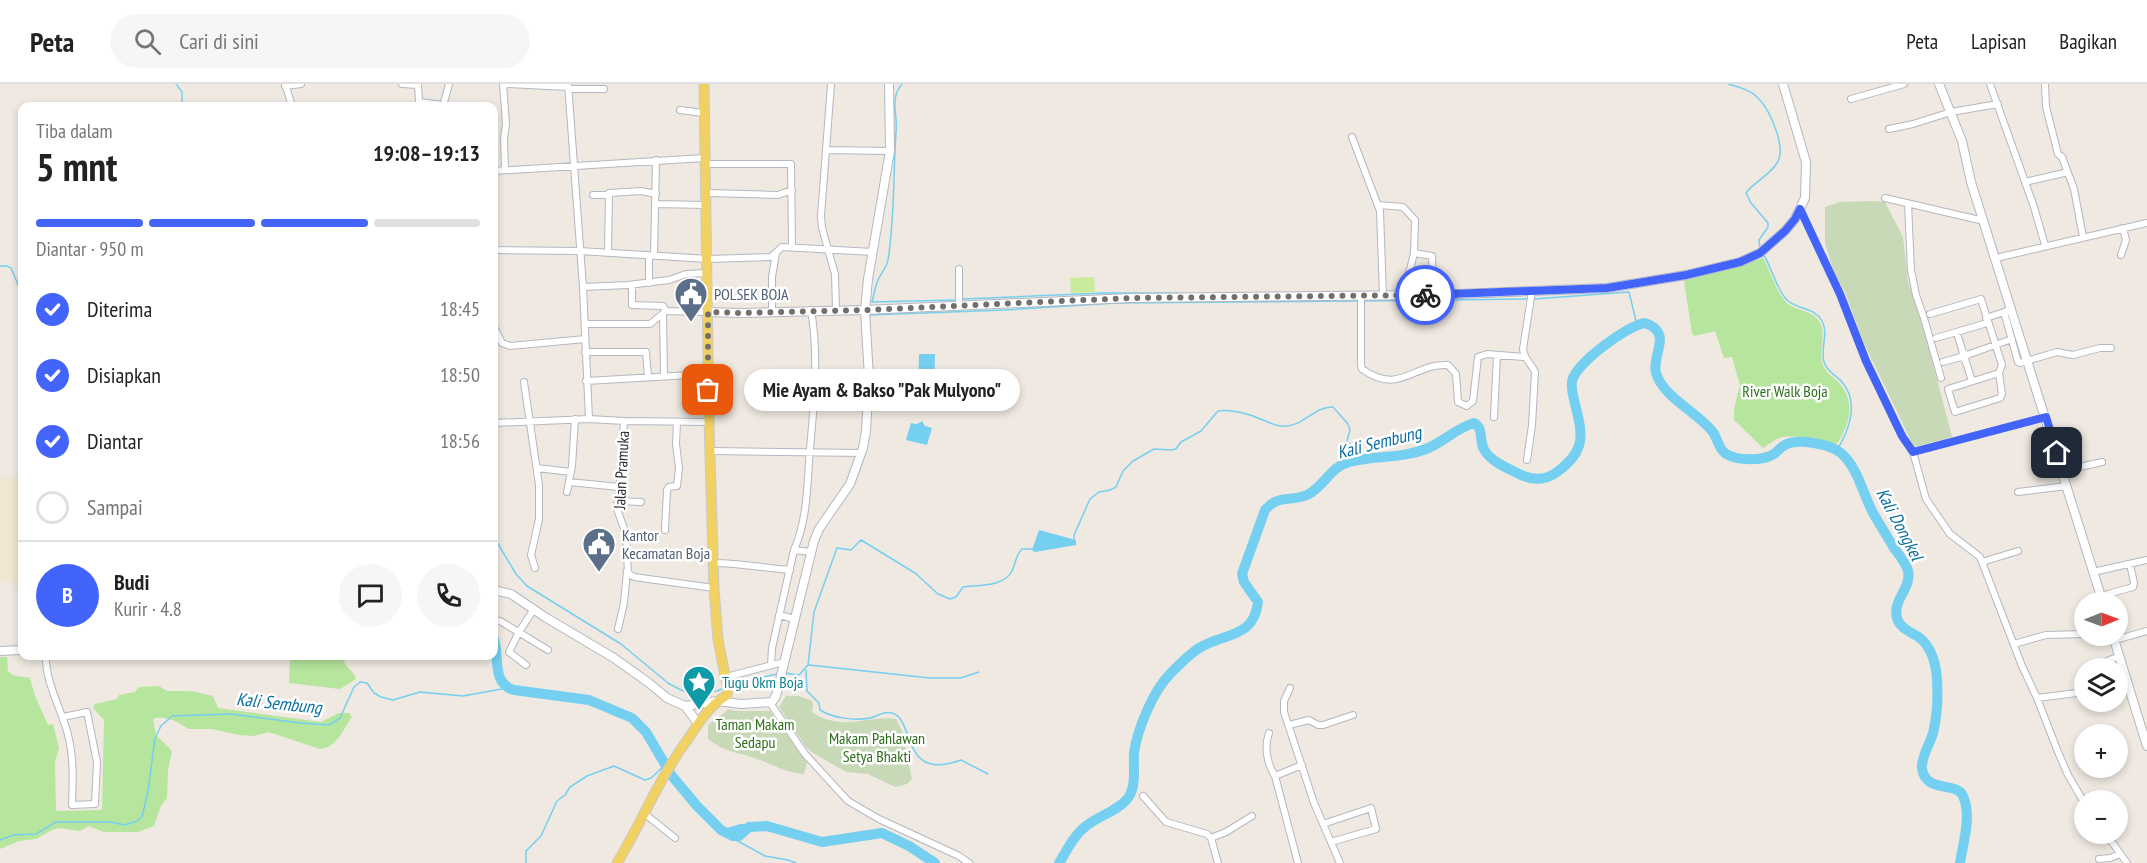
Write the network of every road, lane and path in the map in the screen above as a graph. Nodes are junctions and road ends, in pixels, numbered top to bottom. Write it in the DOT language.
graph roads {
  1 [pos="301,84"];
  2 [pos="402,84"];
  3 [pos="449,84"];
  4 [pos="504,84"];
  5 [pos="704,84"];
  6 [pos="831,84"];
  7 [pos="890,84"];
  8 [pos="1783,84"];
  9 [pos="1904,84"];
  10 [pos="1939,84"];
  11 [pos="1990,84"];
  12 [pos="2046,84"];
  13 [pos="285,85"];
  14 [pos="568,86"];
  15 [pos="604,89"];
  16 [pos="1851,99"];
  17 [pos="291,102"];
  18 [pos="419,102"];
  19 [pos="444,102"];
  20 [pos="1998,104"];
  21 [pos="680,110"];
  22 [pos="1951,112"];
  23 [pos="704,113"];
  24 [pos="1889,129"];
  25 [pos="1352,137"];
  26 [pos="826,150"];
  27 [pos="890,152"];
  28 [pos="656,160"];
  29 [pos="704,161"];
  30 [pos="574,165"];
  31 [pos="505,170"];
  32 [pos="498,171"];
  33 [pos="2064,173"];
  34 [pos="2024,179"];
  35 [pos="792,190"];
  36 [pos="656,194"];
  37 [pos="706,194"];
  38 [pos="593,195"];
  39 [pos="609,195"];
  40 [pos="1885,198"];
  41 [pos="656,204"];
  42 [pos="1908,204"];
  43 [pos="706,205"];
  44 [pos="1379,205"];
  45 [pos="1800,209"];
  46 [pos="1984,221"];
  47 [pos="2147,223"];
  48 [pos="2123,228"];
  49 [pos="2083,237"];
  50 [pos="2045,245"];
  51 [pos="792,247"];
  52 [pos="828,249"];
  53 [pos="498,250"];
  54 [pos="580,251"];
  55 [pos="873,252"];
  56 [pos="608,253"];
  57 [pos="776,253"];
  58 [pos="1414,254"];
  59 [pos="2121,255"];
  60 [pos="651,256"];
  61 [pos="1996,258"];
  62 [pos="708,259"];
  63 [pos="959,269"];
  64 [pos="708,273"];
  65 [pos="649,283"];
  66 [pos="632,285"];
  67 [pos="583,287"];
  68 [pos="1433,293"];
  69 [pos="1383,294"];
  70 [pos="1406,294"];
  71 [pos="1531,297"];
  72 [pos="1361,300"];
  73 [pos="959,305"];
  74 [pos="836,309"];
  75 [pos="811,310"];
  76 [pos="865,310"];
  77 [pos="772,311"];
  78 [pos="2008,311"];
  79 [pos="708,312"];
  80 [pos="665,313"];
  81 [pos="1930,314"];
  82 [pos="1987,320"];
  83 [pos="585,324"];
  84 [pos="1957,333"];
  85 [pos="498,336"];
  86 [pos="1936,338"];
  87 [pos="585,339"];
  88 [pos="2012,339"];
  89 [pos="1996,345"];
  90 [pos="2110,348"];
  91 [pos="585,352"];
  92 [pos="1497,355"];
  93 [pos="1964,356"];
  94 [pos="1524,357"];
  95 [pos="2027,360"];
  96 [pos="1943,363"];
  97 [pos="1999,373"];
  98 [pos="708,374"];
  99 [pos="664,376"];
  100 [pos="648,377"];
  101 [pos="1941,378"];
  102 [pos="586,381"];
  103 [pos="1972,381"];
  104 [pos="524,382"];
  105 [pos="1494,417"];
  106 [pos="2046,417"];
  107 [pos="575,419"];
  108 [pos="589,419"];
  109 [pos="531,421"];
  110 [pos="624,422"];
  111 [pos="677,422"];
  112 [pos="709,422"];
  113 [pos="498,423"];
  114 [pos="710,451"];
  115 [pos="810,452"];
  116 [pos="1913,452"];
  117 [pos="862,453"];
  118 [pos="1527,460"];
  119 [pos="2102,462"];
  120 [pos="537,468"];
  121 [pos="2062,471"];
  122 [pos="571,472"];
  123 [pos="569,482"];
  124 [pos="2067,486"];
  125 [pos="619,488"];
  126 [pos="567,492"];
  127 [pos="2018,492"];
  128 [pos="617,501"];
  129 [pos="641,502"];
  130 [pos="665,530"];
  131 [pos="794,550"];
  132 [pos="2018,551"];
  133 [pos="811,552"];
  134 [pos="2147,560"];
  135 [pos="1982,562"];
  136 [pos="714,563"];
  137 [pos="2130,564"];
  138 [pos="535,568"];
  139 [pos="627,570"];
  140 [pos="790,570"];
  141 [pos="2093,572"];
  142 [pos="714,588"];
  143 [pos="498,591"];
  144 [pos="2100,592"];
  145 [pos="2120,592"];
  146 [pos="534,609"];
  147 [pos="780,612"];
  148 [pos="795,619"];
  149 [pos="500,621"];
  150 [pos="618,629"];
  151 [pos="2147,631"];
  152 [pos="519,632"];
  153 [pos="2074,634"];
  154 [pos="2128,635"];
  155 [pos="2014,644"];
  156 [pos="2117,646"];
  157 [pos="18,650"];
  158 [pos="548,650"];
  159 [pos="0,651"];
  160 [pos="2120,656"];
  161 [pos="2115,658"];
  162 [pos="46,660"];
  163 [pos="783,664"];
  164 [pos="526,665"];
  165 [pos="771,665"];
  166 [pos="726,678"];
  167 [pos="1290,688"];
  168 [pos="2074,693"];
  169 [pos="2128,695"];
  170 [pos="2037,698"];
  171 [pos="718,701"];
  172 [pos="770,703"];
  173 [pos="686,706"];
  174 [pos="1353,715"];
  175 [pos="63,717"];
  176 [pos="698,722"];
  177 [pos="1289,725"];
  178 [pos="1269,733"];
  179 [pos="2147,746"];
  180 [pos="1302,765"];
  181 [pos="1275,776"];
  182 [pos="2077,790"];
  183 [pos="1143,796"];
  184 [pos="645,814"];
  185 [pos="1252,816"];
  186 [pos="1323,824"];
  187 [pos="675,838"];
  188 [pos="1211,838"];
  189 [pos="1331,842"];
  190 [pos="2113,844"];
  191 [pos="2120,854"];
  192 [pos="2099,860"];
  193 [pos="617,863"];
  194 [pos="969,863"];
  195 [pos="1218,863"];
  196 [pos="1298,863"];
  197 [pos="1340,863"];
  198 [pos="2127,863"];
  1 -- 13 [label="street"];
  2 -- 18 [label="street"];
  3 -- 19 [label="street"];
  4 -- 14 [label="street"];
  4 -- 31 [label="street"];
  5 -- 23 [label="main road"];
  6 -- 26 [label="street"];
  7 -- 27 [label="street"];
  8 -- 45 [label="main road"];
  9 -- 16 [label="street"];
  10 -- 22 [label="street"];
  11 -- 20 [label="street"];
  12 -- 49 [label="street"];
  13 -- 17 [label="street"];
  14 -- 15 [label="street"];
  14 -- 30 [label="street"];
  20 -- 22 [label="street"];
  20 -- 34 [label="street"];
  21 -- 23 [label="street"];
  22 -- 24 [label="street"];
  22 -- 46 [label="street"];
  23 -- 29 [label="main road"];
  25 -- 44 [label="street"];
  26 -- 27 [label="street"];
  26 -- 52 [label="street"];
  27 -- 55 [label="street"];
  28 -- 29 [label="street"];
  28 -- 30 [label="street"];
  28 -- 36 [label="street"];
  29 -- 35 [label="street"];
  29 -- 37 [label="main road"];
  30 -- 31 [label="street"];
  30 -- 54 [label="street"];
  31 -- 32 [label="street"];
  33 -- 34 [label="street"];
  34 -- 50 [label="street"];
  35 -- 37 [label="street"];
  35 -- 51 [label="street"];
  36 -- 39 [label="street"];
  36 -- 41 [label="street"];
  37 -- 43 [label="main road"];
  38 -- 39 [label="street"];
  39 -- 56 [label="street"];
  40 -- 42 [label="street"];
  41 -- 43 [label="street"];
  41 -- 60 [label="street"];
  42 -- 46 [label="street"];
  42 -- 101 [label="street"];
  43 -- 62 [label="main road"];
  44 -- 58 [label="street"];
  44 -- 69 [label="street"];
  45 -- 71 [label="main road"];
  45 -- 116 [label="street"];
  46 -- 61 [label="street"];
  47 -- 48 [label="street"];
  48 -- 49 [label="street"];
  48 -- 59 [label="street"];
  49 -- 50 [label="street"];
  50 -- 61 [label="street"];
  51 -- 52 [label="street"];
  51 -- 57 [label="street"];
  52 -- 55 [label="street"];
  52 -- 74 [label="street"];
  53 -- 54 [label="street"];
  54 -- 56 [label="street"];
  54 -- 67 [label="street"];
  55 -- 76 [label="street"];
  56 -- 60 [label="street"];
  57 -- 62 [label="street"];
  57 -- 77 [label="street"];
  58 -- 68 [label="street"];
  58 -- 70 [label="street"];
  60 -- 62 [label="street"];
  60 -- 65 [label="street"];
  61 -- 78 [label="street"];
  62 -- 64 [label="main road"];
  63 -- 73 [label="street"];
  64 -- 65 [label="street"];
  64 -- 79 [label="main road"];
  65 -- 66 [label="street"];
  66 -- 67 [label="street"];
  66 -- 80 [label="street"];
  67 -- 83 [label="street"];
  68 -- 70 [label="main road"];
  68 -- 71 [label="main road"];
  69 -- 70 [label="main road"];
  69 -- 72 [label="main road"];
  71 -- 94 [label="street"];
  72 -- 73 [label="main road"];
  72 -- 92 [label="street"];
  73 -- 76 [label="main road"];
  74 -- 75 [label="main road"];
  74 -- 76 [label="main road"];
  75 -- 77 [label="main road"];
  75 -- 115 [label="street"];
  76 -- 117 [label="street"];
  77 -- 79 [label="main road"];
  78 -- 82 [label="street"];
  78 -- 88 [label="street"];
  78 -- 95 [label="street"];
  79 -- 80 [label="street"];
  79 -- 98 [label="main road"];
  80 -- 83 [label="street"];
  80 -- 99 [label="street"];
  81 -- 82 [label="street"];
  82 -- 84 [label="street"];
  82 -- 89 [label="street"];
  83 -- 87 [label="street"];
  84 -- 86 [label="street"];
  84 -- 93 [label="street"];
  85 -- 87 [label="street"];
  87 -- 91 [label="street"];
  88 -- 89 [label="street"];
  88 -- 95 [label="street"];
  89 -- 93 [label="street"];
  89 -- 97 [label="street"];
  90 -- 95 [label="street"];
  91 -- 100 [label="street"];
  91 -- 102 [label="street"];
  92 -- 94 [label="street"];
  92 -- 105 [label="street"];
  93 -- 96 [label="street"];
  93 -- 103 [label="street"];
  94 -- 118 [label="street"];
  95 -- 106 [label="street"];
  97 -- 103 [label="street"];
  97 -- 103 [label="street"];
  98 -- 99 [label="street"];
  98 -- 112 [label="main road"];
  99 -- 100 [label="street"];
  100 -- 102 [label="street"];
  102 -- 108 [label="street"];
  104 -- 109 [label="street"];
  106 -- 116 [label="street"];
  106 -- 121 [label="street"];
  107 -- 108 [label="street"];
  107 -- 109 [label="street"];
  107 -- 122 [label="street"];
  108 -- 110 [label="street"];
  109 -- 113 [label="street"];
  109 -- 120 [label="street"];
  110 -- 111 [label="street"];
  110 -- 125 [label="street, Jalan Pramuka"];
  111 -- 112 [label="street"];
  111 -- 130 [label="street"];
  112 -- 114 [label="main road"];
  114 -- 115 [label="street"];
  114 -- 136 [label="main road"];
  115 -- 117 [label="street"];
  115 -- 131 [label="street"];
  116 -- 135 [label="street"];
  117 -- 133 [label="street"];
  119 -- 121 [label="street"];
  120 -- 122 [label="street"];
  120 -- 138 [label="street"];
  121 -- 124 [label="street"];
  122 -- 123 [label="street"];
  123 -- 125 [label="street"];
  123 -- 126 [label="street"];
  124 -- 127 [label="street"];
  124 -- 141 [label="street"];
  125 -- 128 [label="street, Jalan Pramuka"];
  128 -- 129 [label="street"];
  128 -- 139 [label="street, Jalan Pramuka"];
  131 -- 133 [label="street"];
  131 -- 140 [label="street"];
  132 -- 135 [label="street"];
  133 -- 148 [label="street"];
  134 -- 137 [label="street"];
  135 -- 155 [label="street"];
  136 -- 140 [label="street"];
  136 -- 142 [label="main road"];
  137 -- 141 [label="street"];
  137 -- 145 [label="street"];
  139 -- 142 [label="street"];
  139 -- 150 [label="street, Jalan Pramuka"];
  140 -- 147 [label="street"];
  141 -- 144 [label="street"];
  142 -- 166 [label="main road"];
  143 -- 146 [label="main road"];
  146 -- 152 [label="street"];
  146 -- 173 [label="main road"];
  147 -- 148 [label="street"];
  147 -- 165 [label="street"];
  148 -- 163 [label="street"];
  149 -- 152 [label="street"];
  151 -- 154 [label="street"];
  152 -- 158 [label="street"];
  152 -- 164 [label="street"];
  153 -- 155 [label="street"];
  155 -- 170 [label="street"];
  156 -- 160 [label="street"];
  157 -- 159 [label="main road"];
  160 -- 161 [label="street"];
  162 -- 175 [label="street"];
  163 -- 165 [label="street"];
  163 -- 172 [label="street"];
  165 -- 166 [label="street"];
  166 -- 171 [label="main road"];
  167 -- 177 [label="street"];
  168 -- 170 [label="street"];
  169 -- 179 [label="street"];
  170 -- 182 [label="street"];
  171 -- 172 [label="street"];
  171 -- 173 [label="street"];
  171 -- 176 [label="main road"];
  172 -- 194 [label="street"];
  173 -- 176 [label="main road"];
  174 -- 177 [label="street"];
  175 -- 175 [label="street"];
  176 -- 184 [label="main road"];
  177 -- 180 [label="street"];
  178 -- 181 [label="street"];
  180 -- 181 [label="street"];
  180 -- 186 [label="street"];
  181 -- 196 [label="street"];
  183 -- 188 [label="street"];
  184 -- 187 [label="street"];
  184 -- 193 [label="main road"];
  185 -- 188 [label="street"];
  186 -- 189 [label="street"];
  186 -- 189 [label="street"];
  188 -- 195 [label="street"];
  189 -- 197 [label="street"];
  190 -- 191 [label="street"];
  191 -- 192 [label="street"];
  191 -- 198 [label="street"];
}
